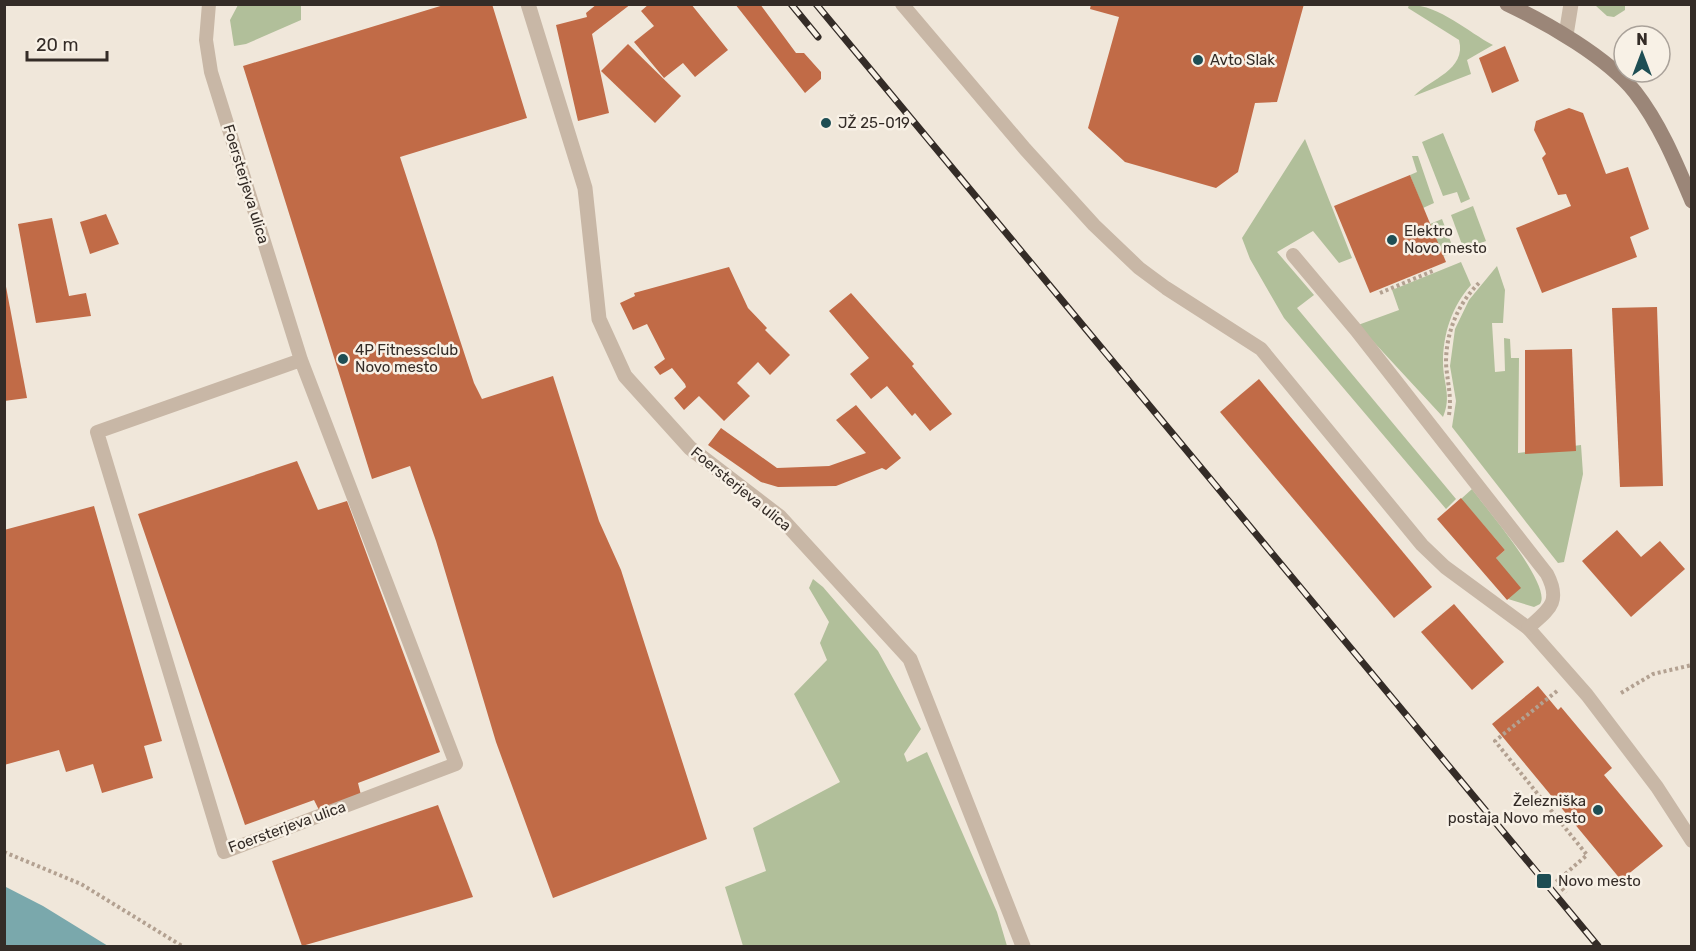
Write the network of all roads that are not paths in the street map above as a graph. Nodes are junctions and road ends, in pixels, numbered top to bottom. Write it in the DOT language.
graph roads {
  1 [pos="209,4"];
  2 [pos="528,4"];
  3 [pos="902,4"];
  4 [pos="1507,4"];
  5 [pos="1571,4"];
  6 [pos="1566,34"];
  7 [pos="1692,201"];
  8 [pos="1293,255"];
  9 [pos="301,360"];
  10 [pos="1528,628"];
  11 [pos="1692,841"];
  12 [pos="1023,946"];
  1 -- 9 [label="lane, Foersterjeva ulica"];
  2 -- 12 [label="street, Foersterjeva ulica"];
  3 -- 10 [label="lane"];
  4 -- 6 [label="main road"];
  5 -- 6 [label="street"];
  6 -- 7 [label="main road"];
  8 -- 10 [label="lane"];
  9 -- 9 [label="lane, Foersterjeva ulica"];
  10 -- 11 [label="lane"];
}
